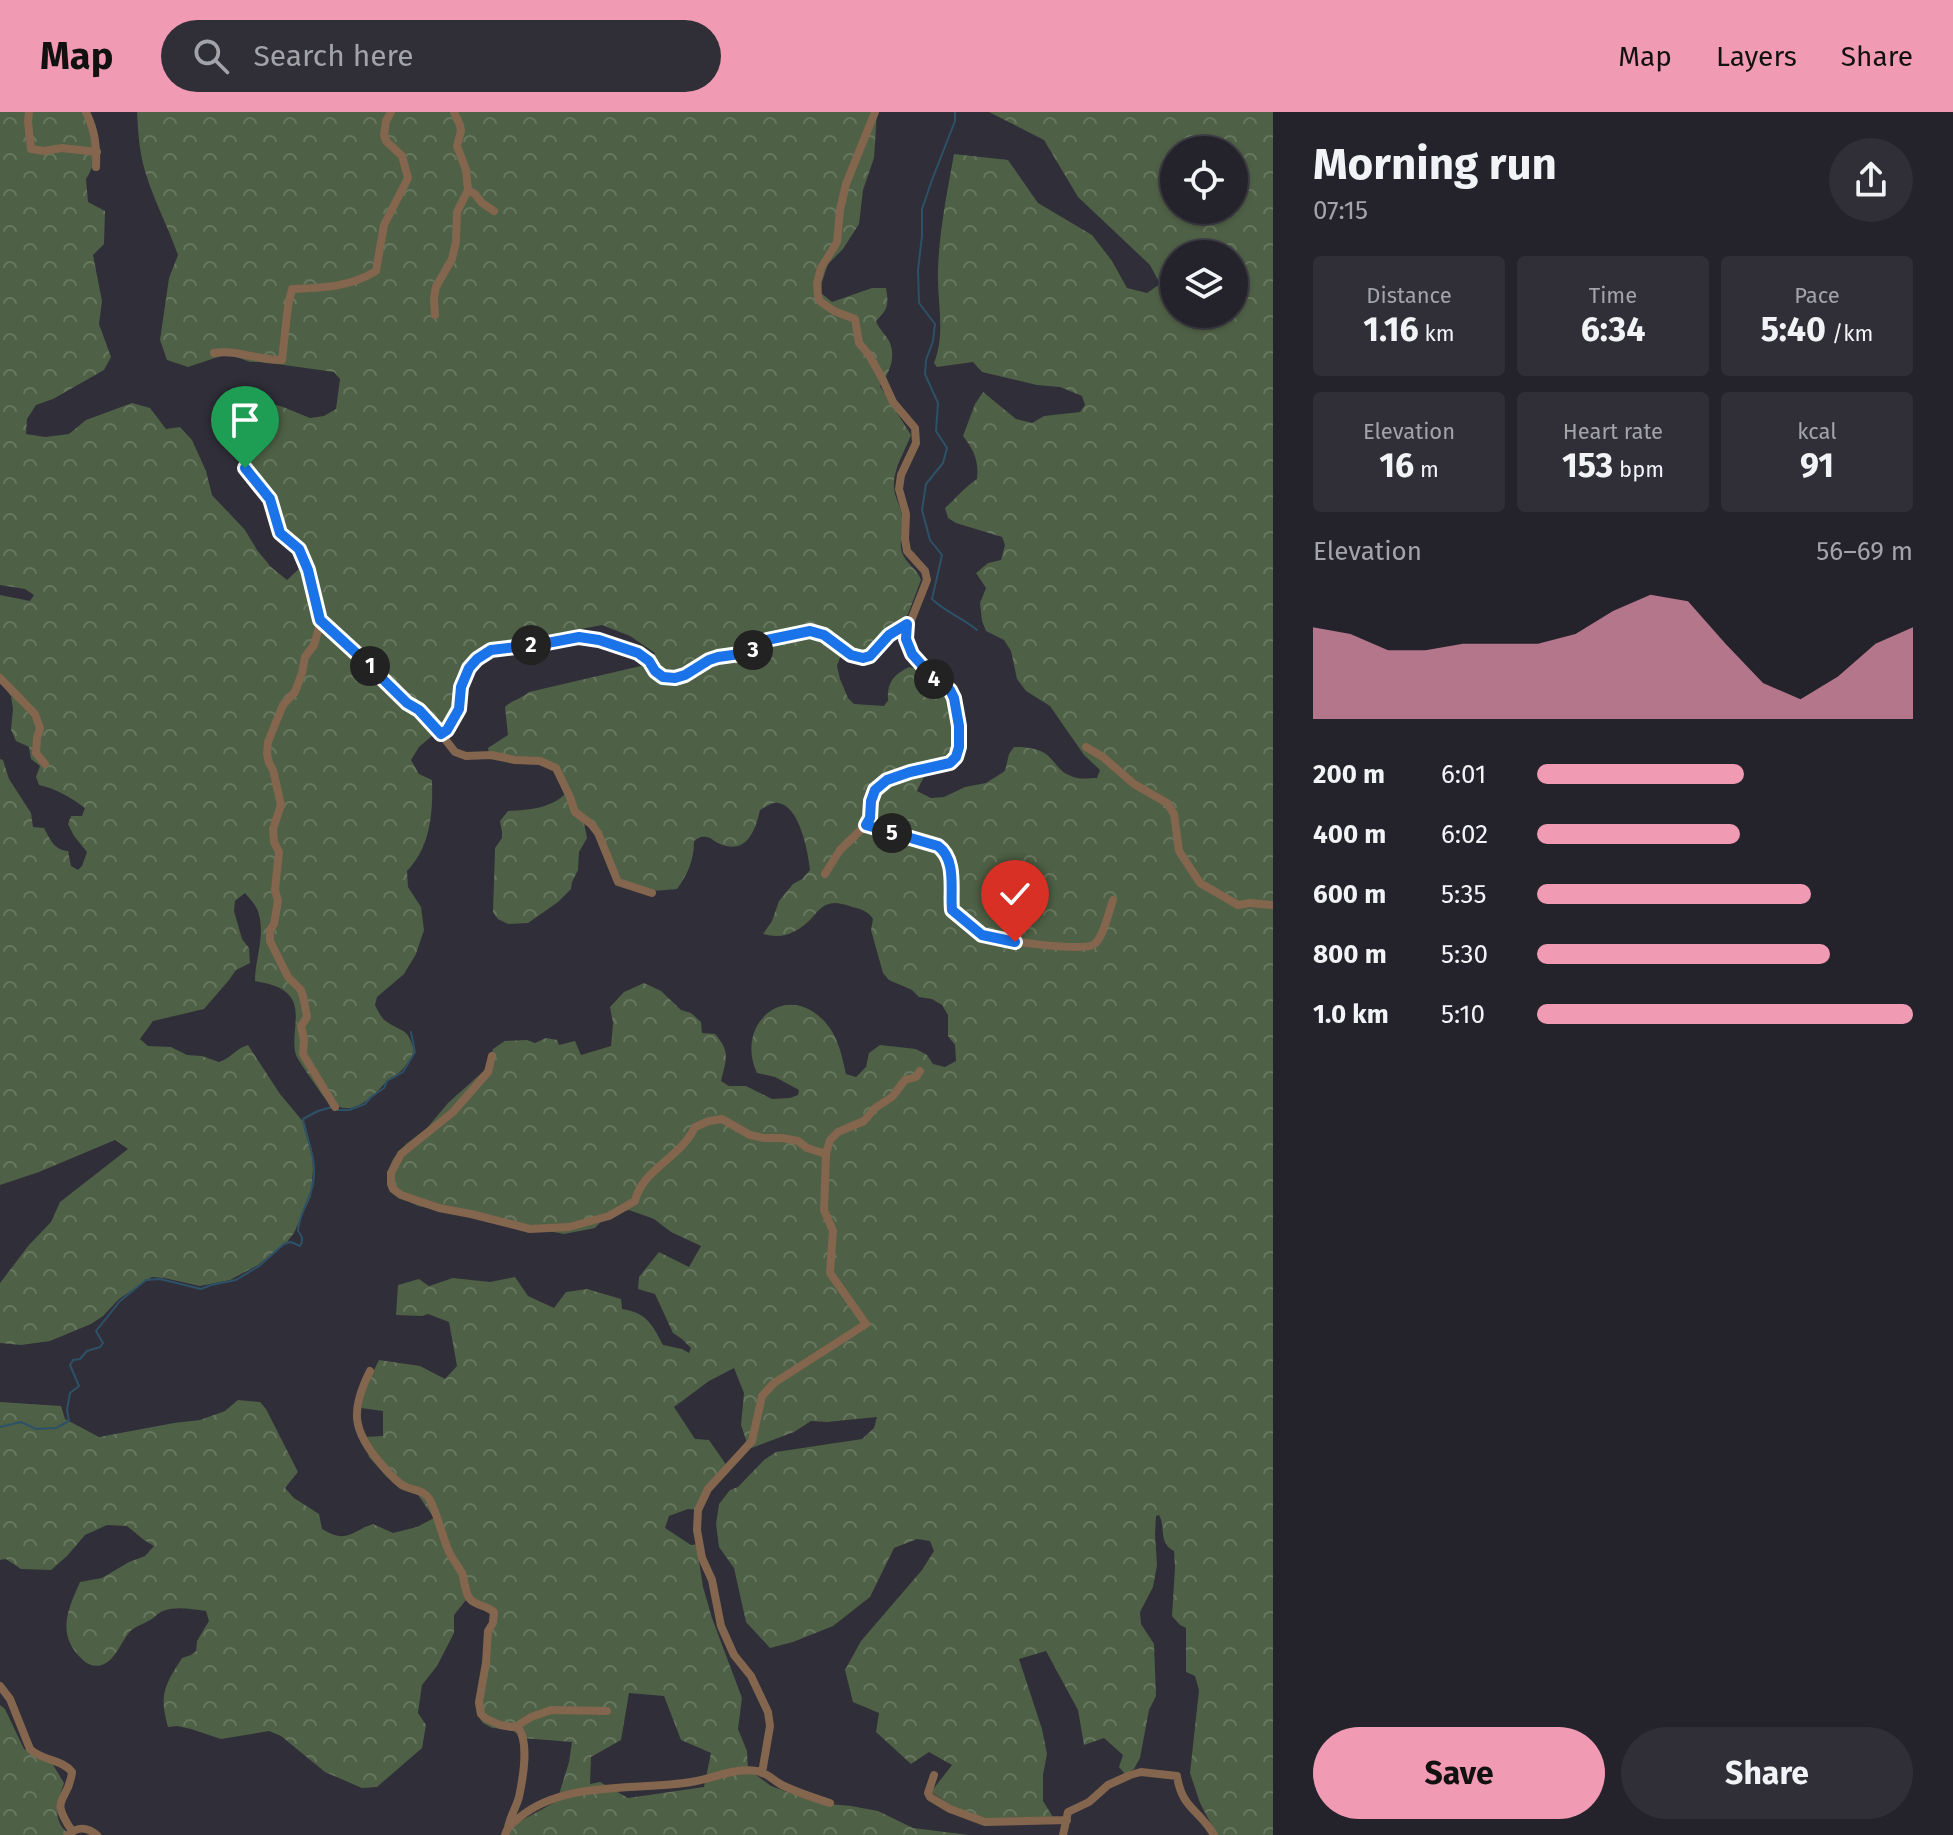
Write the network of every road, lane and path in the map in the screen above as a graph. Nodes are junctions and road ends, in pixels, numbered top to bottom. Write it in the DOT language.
graph roads {
  1 [pos="29,112"];
  2 [pos="86,112"];
  3 [pos="391,112"];
  4 [pos="454,112"];
  5 [pos="875,112"];
  6 [pos="97,152"];
  7 [pos="96,167"];
  8 [pos="468,190"];
  9 [pos="494,211"];
  10 [pos="435,315"];
  11 [pos="214,353"];
  12 [pos="263,404"];
  13 [pos="321,621"];
  14 [pos="907,624"];
  15 [pos="0,678"];
  16 [pos="441,734"];
  17 [pos="1086,747"];
  18 [pos="45,764"];
  19 [pos="866,825"];
  20 [pos="825,874"];
  21 [pos="652,893"];
  22 [pos="1113,900"];
  23 [pos="1273,905"];
  24 [pos="492,1056"];
  25 [pos="920,1071"];
  26 [pos="335,1107"];
  27 [pos="826,1154"];
  28 [pos="370,1371"];
  29 [pos="0,1686"];
  30 [pos="607,1711"];
  31 [pos="517,1726"];
  32 [pos="762,1773"];
  33 [pos="934,1775"];
  34 [pos="830,1803"];
  35 [pos="1067,1820"];
  36 [pos="506,1831"];
  37 [pos="70,1833"];
  38 [pos="97,1835"];
  39 [pos="1063,1835"];
  40 [pos="1214,1835"];
  1 -- 6 [label="street"];
  2 -- 6 [label="street"];
  3 -- 11 [label="street"];
  4 -- 8 [label="street"];
  5 -- 14 [label="street"];
  6 -- 7 [label="street"];
  8 -- 9 [label="street"];
  8 -- 10 [label="street"];
  12 -- 13 [label="street"];
  13 -- 16 [label="street"];
  13 -- 26 [label="street"];
  14 -- 16 [label="street"];
  14 -- 19 [label="street"];
  15 -- 18 [label="street"];
  16 -- 21 [label="street"];
  17 -- 23 [label="street"];
  19 -- 20 [label="street"];
  19 -- 22 [label="street"];
  24 -- 27 [label="street"];
  25 -- 27 [label="street"];
  27 -- 32 [label="street"];
  28 -- 31 [label="street"];
  29 -- 37 [label="street"];
  30 -- 31 [label="street"];
  31 -- 36 [label="street"];
  32 -- 34 [label="street"];
  32 -- 36 [label="street"];
  33 -- 35 [label="street"];
  35 -- 39 [label="street"];
  35 -- 40 [label="street"];
  37 -- 38 [label="street"];
}
